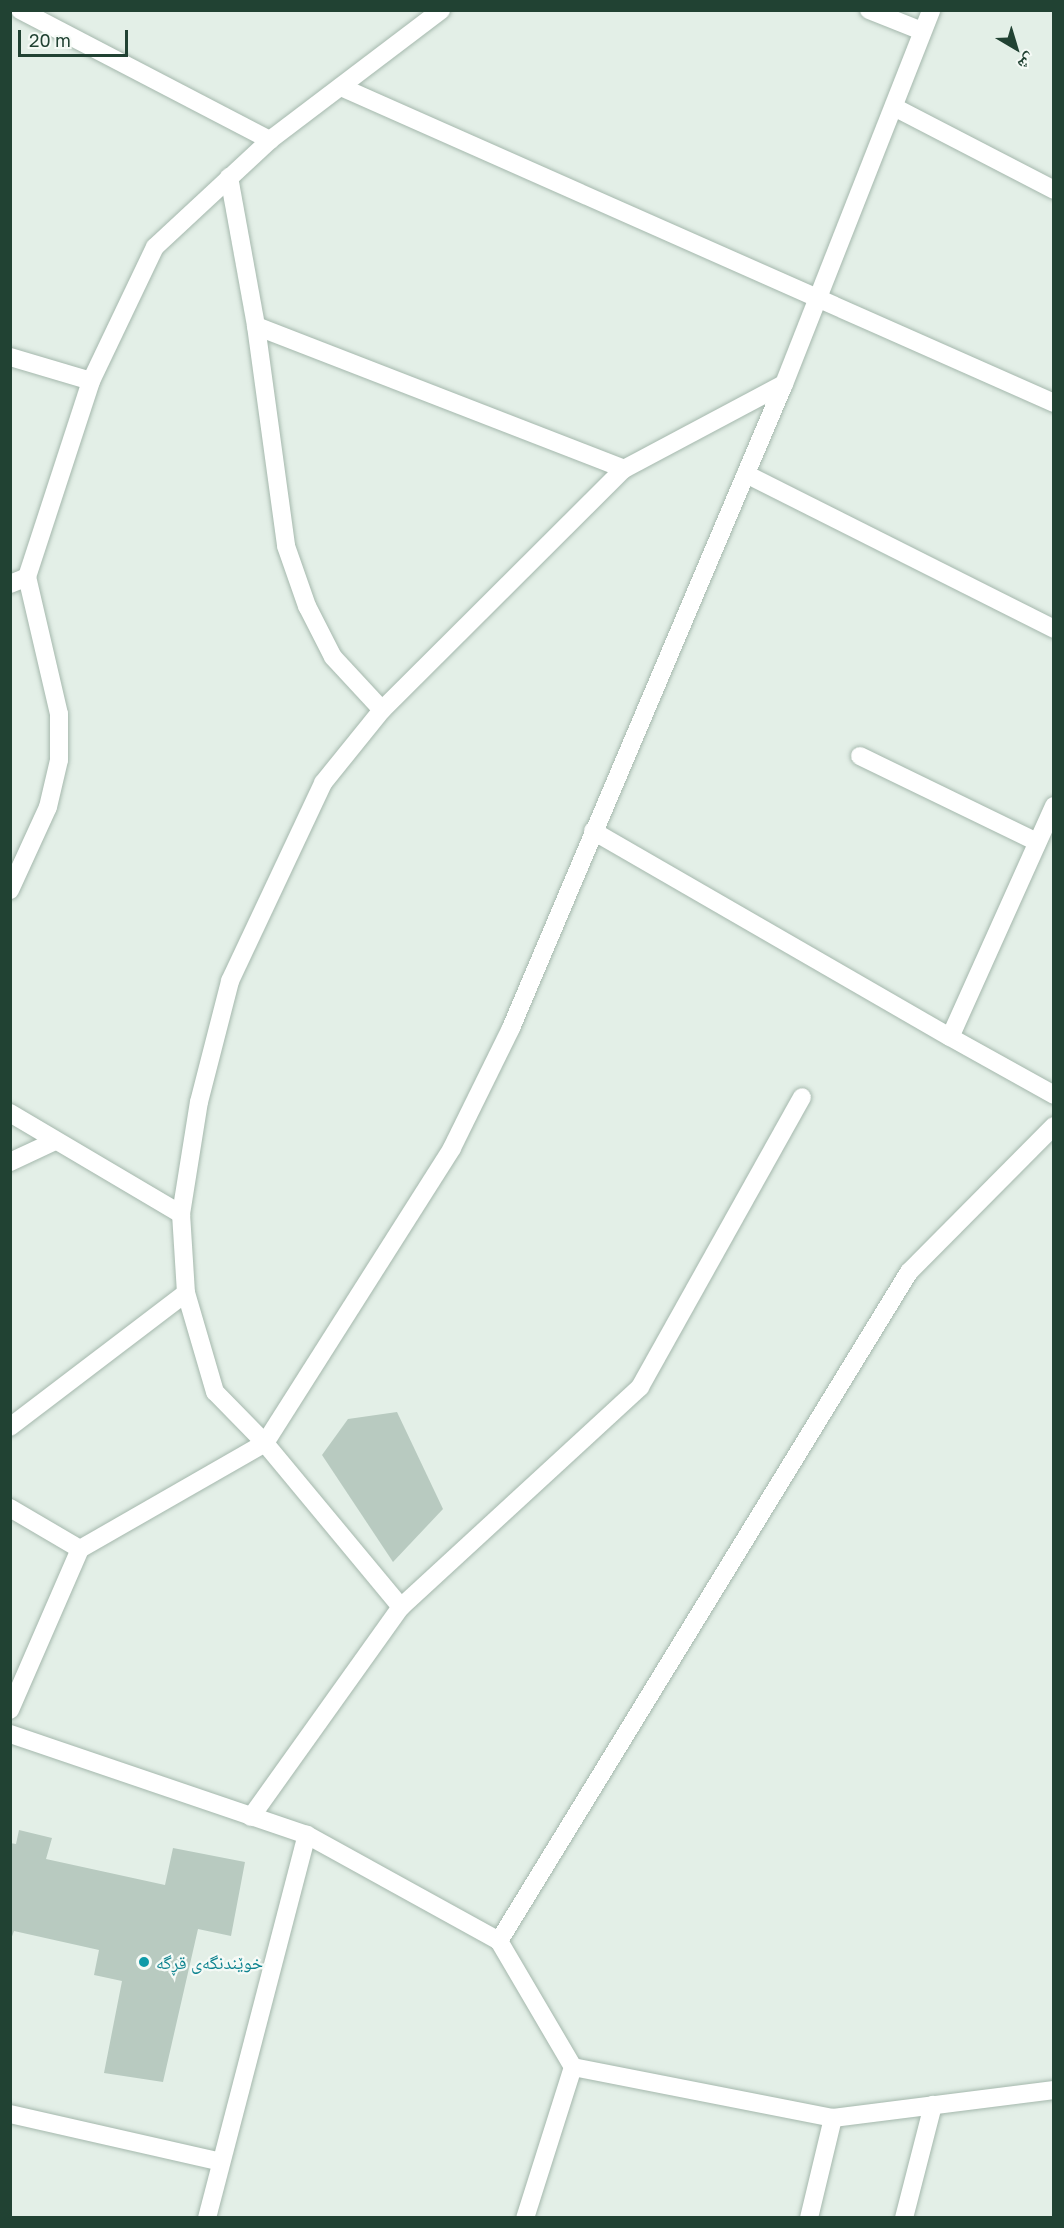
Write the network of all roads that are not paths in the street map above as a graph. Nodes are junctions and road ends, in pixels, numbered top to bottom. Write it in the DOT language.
graph roads {
  1 [pos="20,10"];
  2 [pos="441,10"];
  3 [pos="869,10"];
  4 [pos="931,10"];
  5 [pos="922,31"];
  6 [pos="341,87"];
  7 [pos="894,107"];
  8 [pos="270,140"];
  9 [pos="229,177"];
  10 [pos="1053,190"];
  11 [pos="820,299"];
  12 [pos="256,326"];
  13 [pos="10,357"];
  14 [pos="91,381"];
  15 [pos="784,384"];
  16 [pos="1053,403"];
  17 [pos="624,469"];
  18 [pos="746,474"];
  19 [pos="16,577"];
  20 [pos="1053,629"];
  21 [pos="382,710"];
  22 [pos="860,756"];
  23 [pos="1053,806"];
  24 [pos="593,831"];
  25 [pos="1037,842"];
  26 [pos="10,890"];
  27 [pos="950,1037"];
  28 [pos="1053,1095"];
  29 [pos="802,1097"];
  30 [pos="10,1113"];
  31 [pos="1053,1126"];
  32 [pos="55,1141"];
  33 [pos="10,1162"];
  34 [pos="181,1214"];
  35 [pos="186,1293"];
  36 [pos="10,1427"];
  37 [pos="264,1443"];
  38 [pos="10,1508"];
  39 [pos="80,1549"];
  40 [pos="401,1607"];
  41 [pos="10,1710"];
  42 [pos="10,1734"];
  43 [pos="251,1817"];
  44 [pos="308,1835"];
  45 [pos="499,1941"];
  46 [pos="573,2067"];
  47 [pos="1053,2090"];
  48 [pos="933,2105"];
  49 [pos="10,2114"];
  50 [pos="833,2118"];
  51 [pos="221,2162"];
  52 [pos="207,2217"];
  53 [pos="525,2217"];
  54 [pos="809,2217"];
  55 [pos="904,2217"];
  1 -- 8 [label="street"];
  2 -- 6 [label="street"];
  3 -- 5 [label="street"];
  4 -- 5 [label="street"];
  5 -- 7 [label="street"];
  6 -- 8 [label="street"];
  6 -- 11 [label="street"];
  7 -- 10 [label="street"];
  7 -- 11 [label="street"];
  8 -- 9 [label="street"];
  9 -- 12 [label="street"];
  9 -- 14 [label="street"];
  11 -- 15 [label="street"];
  11 -- 16 [label="street"];
  12 -- 17 [label="street"];
  12 -- 21 [label="street"];
  13 -- 14 [label="street"];
  14 -- 19 [label="street"];
  15 -- 17 [label="street"];
  15 -- 18 [label="street"];
  17 -- 21 [label="street"];
  18 -- 20 [label="street"];
  18 -- 24 [label="street"];
  19 -- 26 [label="street"];
  21 -- 34 [label="street"];
  22 -- 25 [label="street"];
  23 -- 25 [label="street"];
  24 -- 27 [label="street"];
  24 -- 37 [label="street"];
  25 -- 27 [label="street"];
  27 -- 28 [label="street"];
  29 -- 40 [label="street"];
  30 -- 32 [label="street"];
  31 -- 45 [label="street"];
  32 -- 33 [label="street"];
  32 -- 34 [label="street"];
  34 -- 35 [label="street"];
  35 -- 36 [label="street"];
  35 -- 37 [label="street"];
  37 -- 39 [label="street"];
  37 -- 40 [label="street"];
  38 -- 39 [label="street"];
  39 -- 41 [label="street"];
  40 -- 43 [label="street"];
  42 -- 43 [label="street"];
  43 -- 44 [label="street"];
  44 -- 45 [label="street"];
  44 -- 51 [label="street"];
  45 -- 46 [label="street"];
  46 -- 50 [label="street"];
  46 -- 53 [label="street"];
  47 -- 48 [label="street"];
  48 -- 50 [label="street"];
  48 -- 55 [label="street"];
  49 -- 51 [label="street"];
  50 -- 54 [label="street"];
  51 -- 52 [label="street"];
}
